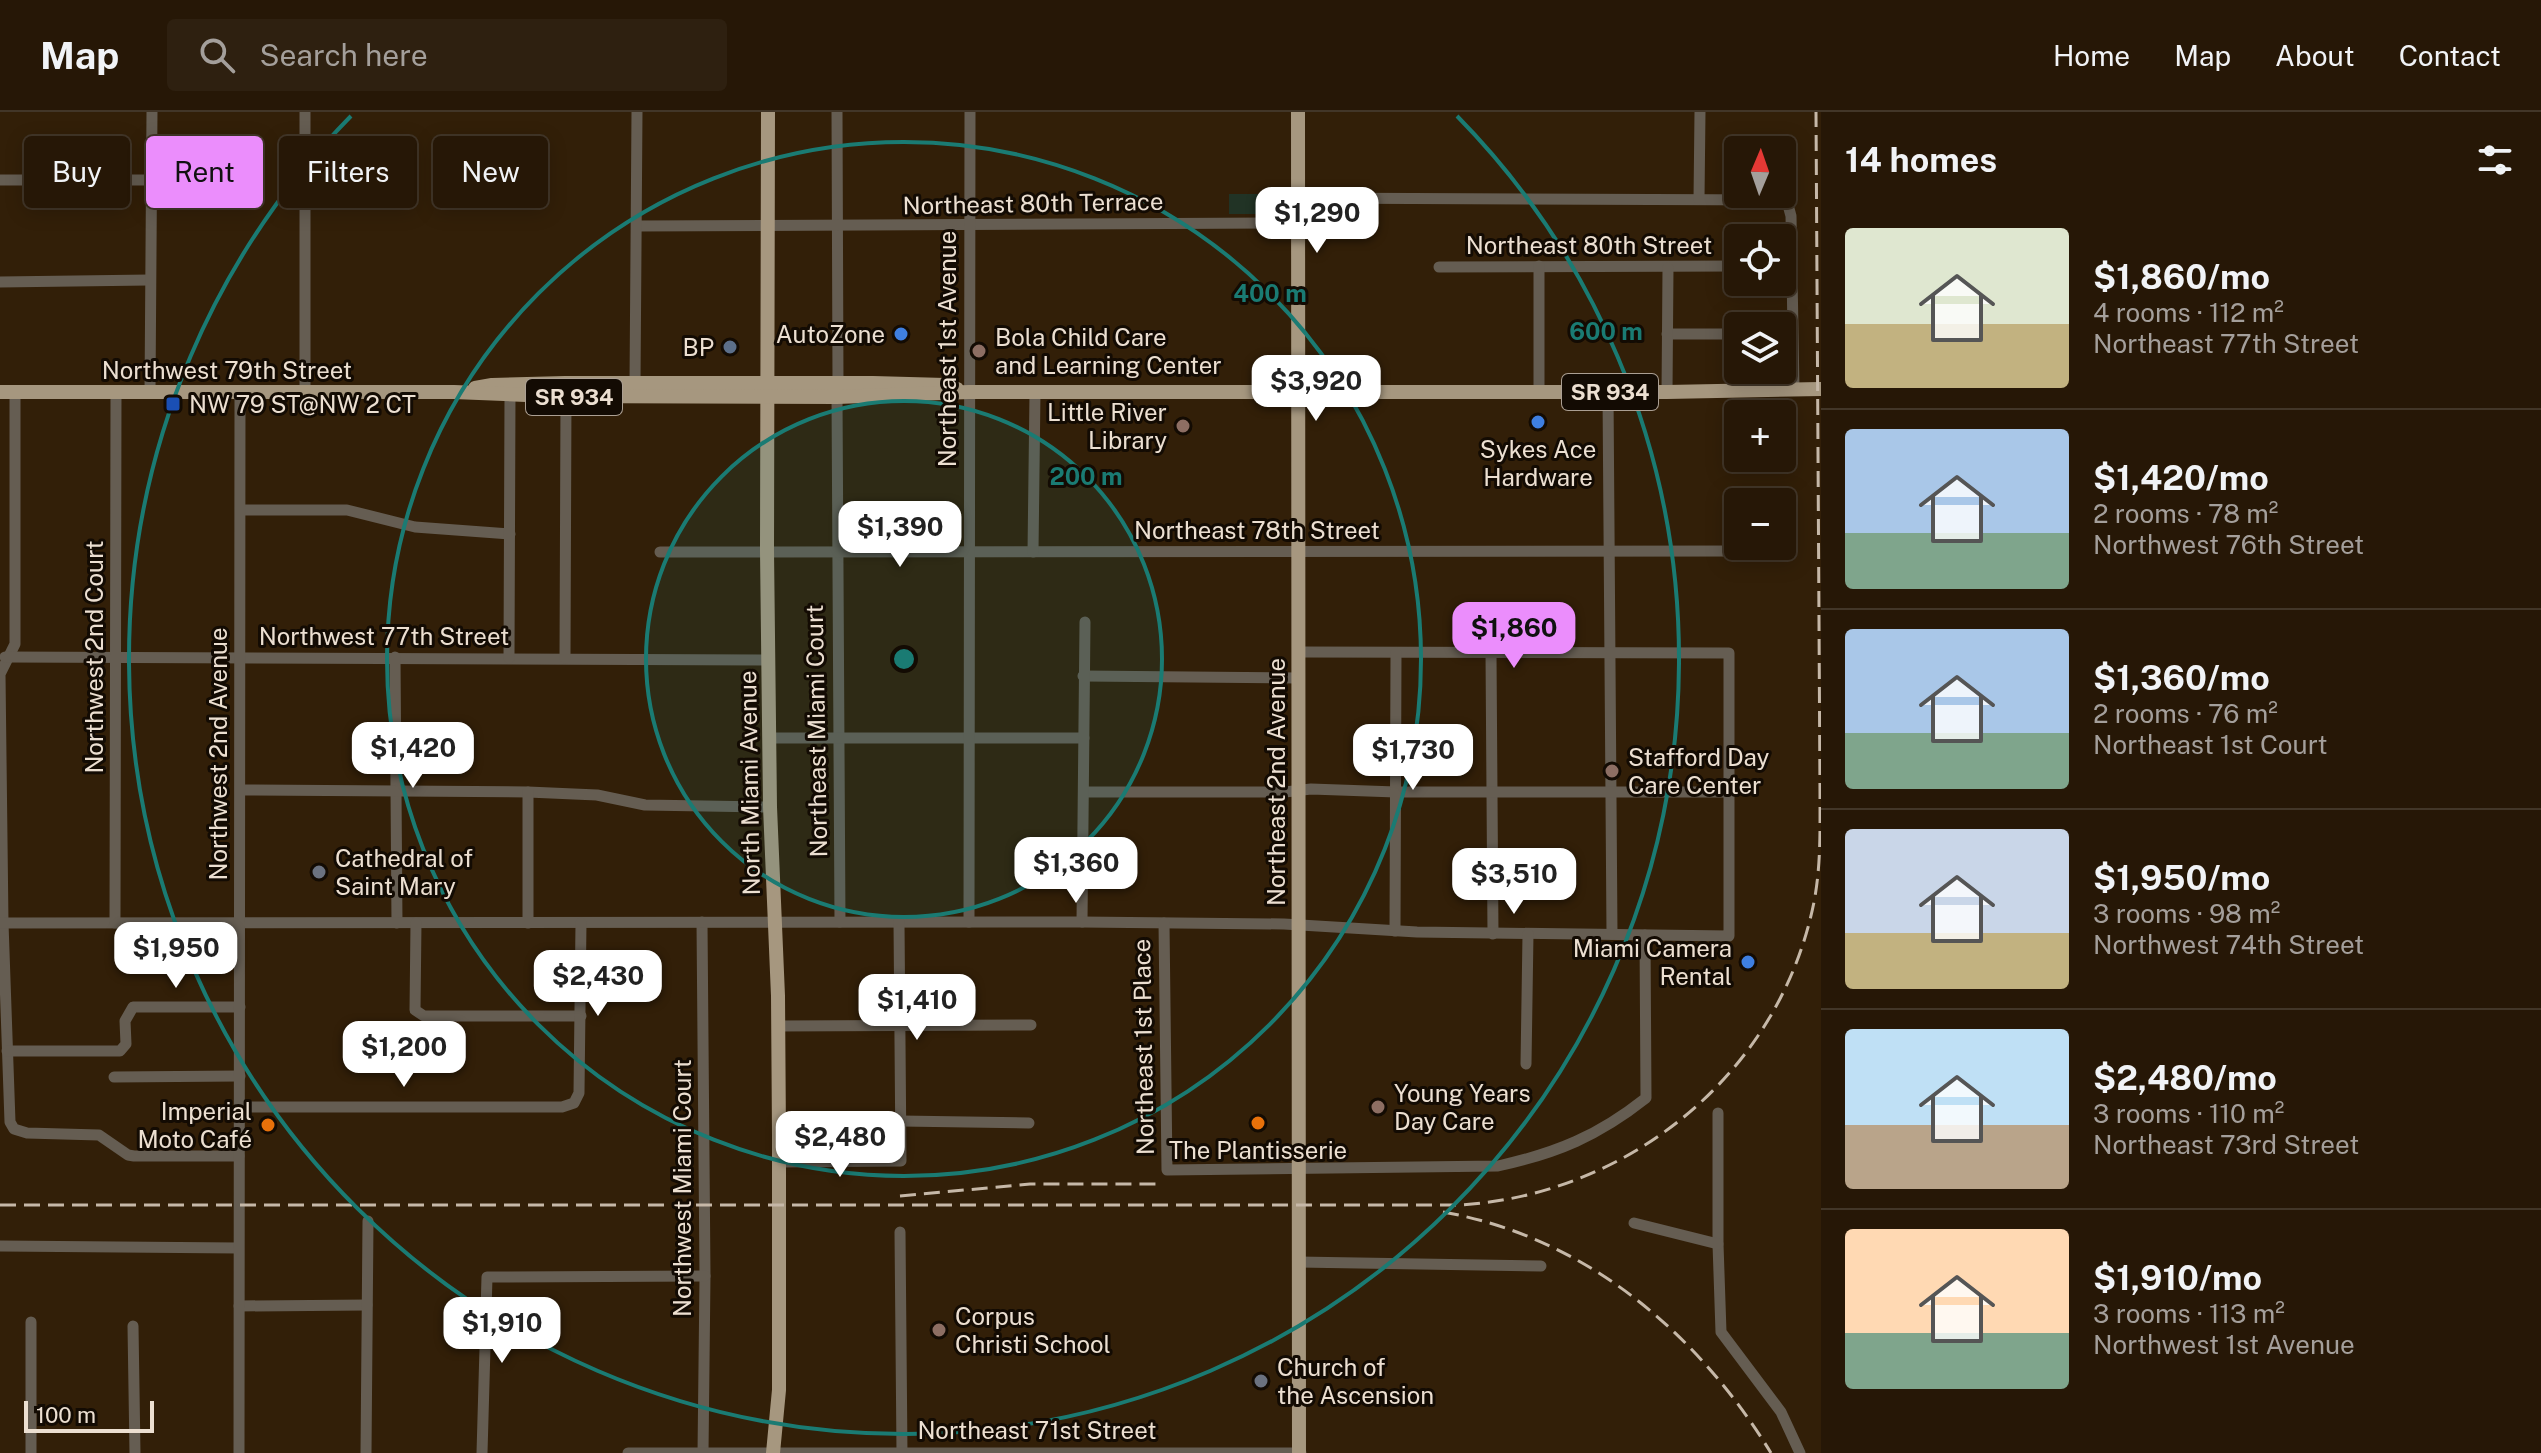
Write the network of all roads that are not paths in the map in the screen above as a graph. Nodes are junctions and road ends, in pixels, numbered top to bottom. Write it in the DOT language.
graph roads {
  1 [pos="152,112"];
  2 [pos="305,112"];
  3 [pos="637,112"];
  4 [pos="768,112"];
  5 [pos="837,112"];
  6 [pos="970,112"];
  7 [pos="1298,112"];
  8 [pos="1700,112"];
  9 [pos="152,136"];
  10 [pos="0,180"];
  11 [pos="146,180"];
  12 [pos="1298,198"];
  13 [pos="1699,199"];
  14 [pos="150,208"];
  15 [pos="1298,223"];
  16 [pos="970,224"];
  17 [pos="1790,224"];
  18 [pos="637,226"];
  19 [pos="768,226"];
  20 [pos="838,227"];
  21 [pos="1539,266"];
  22 [pos="1724,266"];
  23 [pos="1439,267"];
  24 [pos="1668,268"];
  25 [pos="149,280"];
  26 [pos="0,282"];
  27 [pos="1667,334"];
  28 [pos="1724,334"];
  29 [pos="635,383"];
  30 [pos="1793,384"];
  31 [pos="1794,389"];
  32 [pos="1821,389"];
  33 [pos="768,390"];
  34 [pos="837,390"];
  35 [pos="8,392"];
  36 [pos="116,392"];
  37 [pos="150,392"];
  38 [pos="240,392"];
  39 [pos="305,392"];
  40 [pos="454,392"];
  41 [pos="969,392"];
  42 [pos="1035,392"];
  43 [pos="1539,392"];
  44 [pos="1608,392"];
  45 [pos="1667,392"];
  46 [pos="1297,393"];
  47 [pos="510,395"];
  48 [pos="566,397"];
  49 [pos="241,510"];
  50 [pos="510,534"];
  51 [pos="767,551"];
  52 [pos="836,551"];
  53 [pos="1724,551"];
  54 [pos="660,552"];
  55 [pos="968,552"];
  56 [pos="1033,552"];
  57 [pos="1299,552"];
  58 [pos="1609,552"];
  59 [pos="1085,622"];
  60 [pos="1299,652"];
  61 [pos="1396,653"];
  62 [pos="1491,653"];
  63 [pos="1610,653"];
  64 [pos="4,657"];
  65 [pos="395,657"];
  66 [pos="116,658"];
  67 [pos="241,658"];
  68 [pos="509,658"];
  69 [pos="565,658"];
  70 [pos="768,660"];
  71 [pos="1083,676"];
  72 [pos="1299,678"];
  73 [pos="969,737"];
  74 [pos="769,738"];
  75 [pos="1084,738"];
  76 [pos="838,739"];
  77 [pos="241,790"];
  78 [pos="396,790"];
  79 [pos="1298,790"];
  80 [pos="528,792"];
  81 [pos="1084,792"];
  82 [pos="1396,792"];
  83 [pos="1492,792"];
  84 [pos="1611,792"];
  85 [pos="1731,792"];
  86 [pos="770,807"];
  87 [pos="774,921"];
  88 [pos="702,922"];
  89 [pos="840,922"];
  90 [pos="899,922"];
  91 [pos="969,922"];
  92 [pos="1082,922"];
  93 [pos="2,923"];
  94 [pos="115,923"];
  95 [pos="240,923"];
  96 [pos="397,923"];
  97 [pos="416,923"];
  98 [pos="528,923"];
  99 [pos="581,923"];
  100 [pos="1164,923"];
  101 [pos="1297,925"];
  102 [pos="1395,931"];
  103 [pos="1493,934"];
  104 [pos="1528,934"];
  105 [pos="1612,934"];
  106 [pos="1645,935"];
  107 [pos="240,1007"];
  108 [pos="581,1016"];
  109 [pos="899,1025"];
  110 [pos="1031,1025"];
  111 [pos="778,1026"];
  112 [pos="7,1051"];
  113 [pos="1526,1064"];
  114 [pos="240,1076"];
  115 [pos="114,1077"];
  116 [pos="240,1107"];
  117 [pos="1718,1113"];
  118 [pos="901,1121"];
  119 [pos="1029,1123"];
  120 [pos="239,1156"];
  121 [pos="779,1162"];
  122 [pos="1298,1170"];
  123 [pos="368,1221"];
  124 [pos="1634,1223"];
  125 [pos="900,1232"];
  126 [pos="1718,1244"];
  127 [pos="0,1246"];
  128 [pos="238,1248"];
  129 [pos="1298,1262"];
  130 [pos="1541,1266"];
  131 [pos="705,1276"];
  132 [pos="367,1305"];
  133 [pos="239,1306"];
  134 [pos="31,1322"];
  135 [pos="133,1326"];
  136 [pos="31,1453"];
  137 [pos="135,1453"];
  138 [pos="239,1453"];
  139 [pos="366,1453"];
  140 [pos="482,1453"];
  141 [pos="628,1453"];
  142 [pos="703,1453"];
  143 [pos="773,1453"];
  144 [pos="902,1453"];
  145 [pos="1299,1453"];
  146 [pos="1800,1453"];
  1 -- 9 [label="street"];
  2 -- 39 [label="street"];
  3 -- 18 [label="street"];
  4 -- 19 [label="main road, North Miami Avenue"];
  5 -- 20 [label="street, Northeast Miami Court"];
  6 -- 16 [label="street, Northeast 1st Avenue"];
  7 -- 12 [label="main road, Northeast 2nd Avenue"];
  8 -- 13 [label="street"];
  10 -- 11 [label="street"];
  12 -- 13 [label="street"];
  12 -- 15 [label="main road, Northeast 2nd Avenue"];
  13 -- 17 [label="street"];
  14 -- 25 [label="street"];
  15 -- 16 [label="street, Northeast 80th Terrace"];
  15 -- 46 [label="main road, Northeast 2nd Avenue"];
  16 -- 20 [label="street, Northeast 80th Terrace"];
  16 -- 41 [label="street, Northeast 1st Avenue"];
  18 -- 19 [label="street, Northeast 80th Terrace"];
  18 -- 29 [label="street"];
  19 -- 20 [label="street, Northeast 80th Terrace"];
  19 -- 33 [label="main road, North Miami Avenue"];
  20 -- 34 [label="street, Northeast Miami Court"];
  21 -- 23 [label="street, Northeast 80th Street"];
  21 -- 24 [label="street, Northeast 80th Street"];
  21 -- 43 [label="street"];
  22 -- 24 [label="street, Northeast 80th Street"];
  24 -- 27 [label="street"];
  25 -- 26 [label="street"];
  25 -- 37 [label="street"];
  27 -- 28 [label="street"];
  27 -- 45 [label="street"];
  29 -- 33 [label="main road, Northwest 79th Street"];
  29 -- 40 [label="main road, Northwest 79th Street"];
  29 -- 48 [label="main road"];
  30 -- 31 [label="street"];
  31 -- 32 [label="main road, SR 934"];
  31 -- 45 [label="main road, SR 934"];
  33 -- 34 [label="main road"];
  33 -- 48 [label="main road, Northwest 79th Street / SR 934"];
  33 -- 51 [label="main road, North Miami Avenue"];
  34 -- 41 [label="main road"];
  34 -- 52 [label="street, Northeast Miami Court"];
  35 -- 36 [label="main road, Northwest 79th Street / SR 934"];
  35 -- 64 [label="street"];
  36 -- 37 [label="main road, Northwest 79th Street / SR 934"];
  36 -- 66 [label="street, Northwest 2nd Court"];
  37 -- 38 [label="main road, Northwest 79th Street / SR 934"];
  38 -- 39 [label="main road, Northwest 79th Street / SR 934"];
  38 -- 49 [label="street, Northwest 2nd Avenue"];
  39 -- 40 [label="main road, Northwest 79th Street / SR 934"];
  40 -- 47 [label="main road, Northwest 79th Street / SR 934"];
  41 -- 42 [label="main road, SR 934"];
  41 -- 55 [label="street, Northeast 1st Avenue"];
  42 -- 46 [label="main road, SR 934"];
  42 -- 56 [label="street"];
  43 -- 44 [label="main road, SR 934"];
  43 -- 46 [label="main road, SR 934"];
  44 -- 45 [label="main road, SR 934"];
  44 -- 58 [label="street"];
  46 -- 57 [label="main road, Northeast 2nd Avenue"];
  47 -- 48 [label="main road, Northwest 79th Street / SR 934"];
  47 -- 50 [label="street"];
  48 -- 69 [label="street"];
  49 -- 50 [label="street"];
  49 -- 67 [label="street, Northwest 2nd Avenue"];
  50 -- 68 [label="street"];
  51 -- 52 [label="street, Northeast 78th Street"];
  51 -- 54 [label="street, Northeast 78th Street"];
  51 -- 70 [label="main road, North Miami Avenue"];
  52 -- 55 [label="street, Northeast 78th Street"];
  52 -- 76 [label="street, Northeast Miami Court"];
  53 -- 58 [label="street, Northeast 78th Street"];
  55 -- 56 [label="street, Northeast 78th Street"];
  55 -- 73 [label="street, Northeast 1st Avenue"];
  56 -- 57 [label="street, Northeast 78th Street"];
  57 -- 58 [label="street, Northeast 78th Street"];
  57 -- 60 [label="main road, Northeast 2nd Avenue"];
  58 -- 63 [label="street"];
  59 -- 71 [label="street"];
  60 -- 61 [label="street"];
  60 -- 72 [label="main road, Northeast 2nd Avenue"];
  61 -- 62 [label="street"];
  61 -- 82 [label="street"];
  62 -- 63 [label="street"];
  62 -- 83 [label="street"];
  63 -- 84 [label="street"];
  63 -- 85 [label="street"];
  64 -- 66 [label="street, Northwest 77th Street"];
  64 -- 93 [label="street"];
  65 -- 67 [label="street, Northwest 77th Street"];
  65 -- 68 [label="street, Northwest 77th Street"];
  65 -- 78 [label="street"];
  66 -- 67 [label="street, Northwest 77th Street"];
  66 -- 94 [label="street, Northwest 2nd Court"];
  67 -- 77 [label="street, Northwest 2nd Avenue"];
  68 -- 69 [label="street, Northwest 77th Street"];
  69 -- 70 [label="street, Northwest 77th Street"];
  70 -- 74 [label="main road, North Miami Avenue"];
  71 -- 72 [label="street"];
  71 -- 75 [label="street"];
  72 -- 79 [label="main road, Northeast 2nd Avenue"];
  73 -- 75 [label="street"];
  73 -- 76 [label="street"];
  73 -- 91 [label="street, Northeast 1st Avenue"];
  74 -- 76 [label="street"];
  74 -- 86 [label="main road, North Miami Avenue"];
  75 -- 81 [label="street"];
  76 -- 89 [label="street, Northeast Miami Court"];
  77 -- 78 [label="street"];
  77 -- 95 [label="street, Northwest 2nd Avenue"];
  78 -- 80 [label="street"];
  78 -- 96 [label="street"];
  79 -- 81 [label="street"];
  79 -- 82 [label="street"];
  79 -- 101 [label="main road, Northeast 2nd Avenue"];
  80 -- 86 [label="street"];
  80 -- 98 [label="street"];
  81 -- 92 [label="street"];
  82 -- 83 [label="street"];
  82 -- 102 [label="street"];
  83 -- 84 [label="street"];
  83 -- 103 [label="street"];
  84 -- 85 [label="street"];
  84 -- 105 [label="street"];
  85 -- 106 [label="street"];
  86 -- 87 [label="main road, North Miami Avenue"];
  87 -- 88 [label="street"];
  87 -- 89 [label="street"];
  87 -- 111 [label="main road, North Miami Avenue"];
  88 -- 99 [label="street"];
  88 -- 131 [label="street, Northwest Miami Court"];
  89 -- 90 [label="street"];
  90 -- 91 [label="street"];
  90 -- 109 [label="street"];
  91 -- 92 [label="street"];
  92 -- 100 [label="street"];
  93 -- 94 [label="street"];
  93 -- 112 [label="street"];
  94 -- 95 [label="street"];
  95 -- 96 [label="street"];
  95 -- 107 [label="street, Northwest 2nd Avenue"];
  96 -- 97 [label="street"];
  97 -- 98 [label="street"];
  97 -- 108 [label="street"];
  98 -- 99 [label="street"];
  99 -- 108 [label="street"];
  100 -- 101 [label="street"];
  100 -- 122 [label="street, Northeast 1st Place"];
  101 -- 102 [label="street"];
  101 -- 122 [label="main road, Northeast 2nd Avenue"];
  102 -- 103 [label="street"];
  103 -- 104 [label="street"];
  104 -- 105 [label="street"];
  104 -- 113 [label="street"];
  105 -- 106 [label="street"];
  106 -- 122 [label="street"];
  107 -- 112 [label="street"];
  107 -- 114 [label="street, Northwest 2nd Avenue"];
  108 -- 116 [label="street"];
  109 -- 110 [label="street"];
  109 -- 111 [label="street"];
  109 -- 118 [label="street"];
  111 -- 121 [label="main road, North Miami Avenue"];
  112 -- 120 [label="street"];
  114 -- 115 [label="street"];
  114 -- 116 [label="street, Northwest 2nd Avenue"];
  116 -- 120 [label="street, Northwest 2nd Avenue"];
  117 -- 126 [label="street"];
  118 -- 119 [label="street"];
  118 -- 121 [label="street"];
  120 -- 128 [label="street, Northwest 2nd Avenue"];
  121 -- 143 [label="main road, North Miami Avenue"];
  122 -- 129 [label="main road, Northeast 2nd Avenue"];
  123 -- 132 [label="street"];
  124 -- 126 [label="street"];
  125 -- 144 [label="street"];
  126 -- 146 [label="street"];
  127 -- 128 [label="street"];
  128 -- 133 [label="street, Northwest 2nd Avenue"];
  129 -- 130 [label="street"];
  129 -- 145 [label="main road, Northeast 2nd Avenue"];
  131 -- 140 [label="street"];
  131 -- 142 [label="street, Northwest Miami Court"];
  132 -- 133 [label="street"];
  132 -- 139 [label="street"];
  133 -- 138 [label="street, Northwest 2nd Avenue"];
  134 -- 136 [label="street"];
  135 -- 137 [label="street"];
  141 -- 142 [label="street, Northeast 71st Street"];
  142 -- 143 [label="street, Northeast 71st Street"];
  143 -- 144 [label="street, Northeast 71st Street"];
  144 -- 145 [label="street, Northeast 71st Street"];
}
